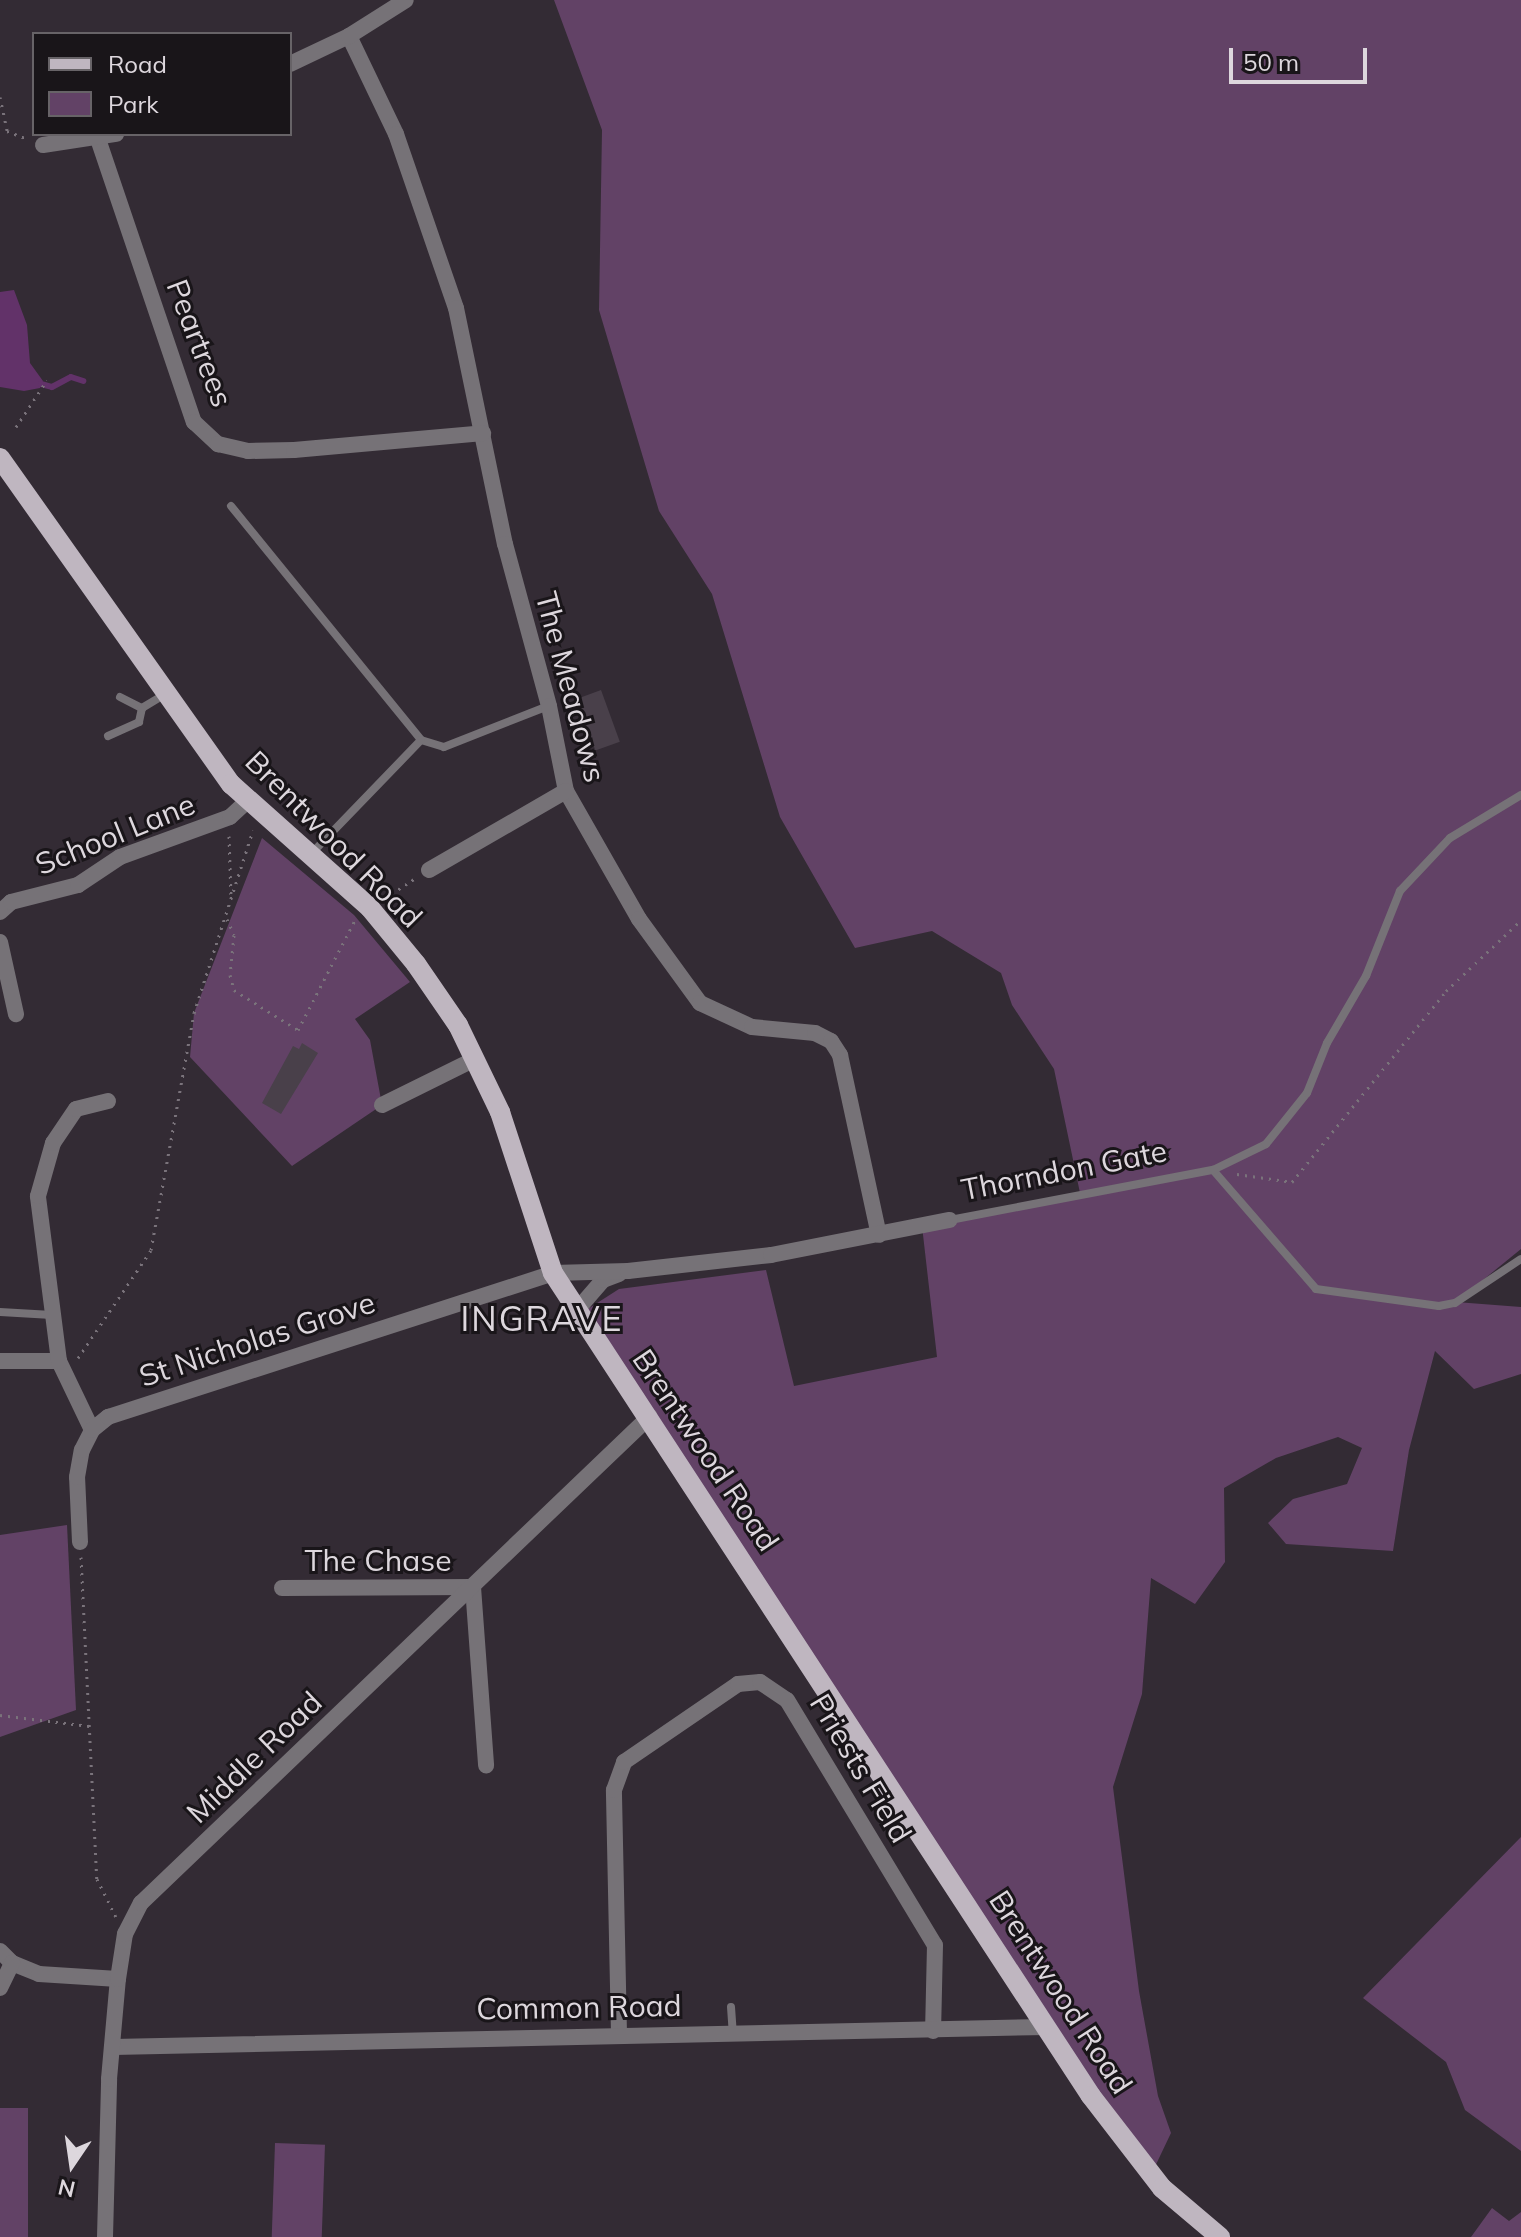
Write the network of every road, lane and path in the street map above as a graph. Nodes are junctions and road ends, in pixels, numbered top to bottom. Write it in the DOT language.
graph roads {
  1 [pos="406,0"];
  2 [pos="349,36"];
  3 [pos="292,63"];
  4 [pos="0,97"];
  5 [pos="109,136"];
  6 [pos="98,139"];
  7 [pos="43,145"];
  8 [pos="47,380"];
  9 [pos="16,427"];
  10 [pos="483,433"];
  11 [pos="0,458"];
  12 [pos="231,506"];
  13 [pos="165,694"];
  14 [pos="120,697"];
  15 [pos="549,706"];
  16 [pos="142,708"];
  17 [pos="108,736"];
  18 [pos="421,740"];
  19 [pos="566,791"];
  20 [pos="1521,795"];
  21 [pos="253,807"];
  22 [pos="224,820"];
  23 [pos="311,854"];
  24 [pos="429,870"];
  25 [pos="367,905"];
  26 [pos="0,912"];
  27 [pos="226,916"];
  28 [pos="1521,920"];
  29 [pos="0,942"];
  30 [pos="16,1014"];
  31 [pos="475,1059"];
  32 [pos="108,1101"];
  33 [pos="382,1105"];
  34 [pos="1213,1170"];
  35 [pos="950,1220"];
  36 [pos="879,1235"];
  37 [pos="1521,1259"];
  38 [pos="628,1271"];
  39 [pos="553,1273"];
  40 [pos="577,1310"];
  41 [pos="0,1312"];
  42 [pos="53,1315"];
  43 [pos="0,1361"];
  44 [pos="59,1361"];
  45 [pos="650,1416"];
  46 [pos="92,1430"];
  47 [pos="80,1542"];
  48 [pos="473,1587"];
  49 [pos="282,1588"];
  50 [pos="0,1715"];
  51 [pos="89,1726"];
  52 [pos="486,1766"];
  53 [pos="125,1934"];
  54 [pos="6,1957"];
  55 [pos="118,1979"];
  56 [pos="0,1988"];
  57 [pos="731,2007"];
  58 [pos="1047,2027"];
  59 [pos="933,2031"];
  60 [pos="733,2033"];
  61 [pos="619,2034"];
  62 [pos="113,2047"];
  63 [pos="105,2237"];
  64 [pos="1220,2237"];
  1 -- 2 [label="street"];
  2 -- 3 [label="street"];
  2 -- 10 [label="street, The Meadows"];
  4 -- 7 [label="path"];
  5 -- 6 [label="street"];
  6 -- 7 [label="street"];
  6 -- 10 [label="street, Peartrees"];
  8 -- 9 [label="path"];
  10 -- 15 [label="street, The Meadows"];
  11 -- 13 [label="main road, Brentwood Road"];
  12 -- 18 [label="lane"];
  13 -- 16 [label="lane"];
  13 -- 21 [label="main road, Brentwood Road"];
  14 -- 16 [label="lane"];
  15 -- 18 [label="lane"];
  15 -- 19 [label="street, The Meadows"];
  16 -- 17 [label="lane"];
  18 -- 23 [label="lane"];
  19 -- 24 [label="street"];
  19 -- 36 [label="street, The Meadows"];
  20 -- 34 [label="lane"];
  21 -- 22 [label="street, School Lane"];
  21 -- 23 [label="main road, Brentwood Road"];
  21 -- 27 [label="path"];
  22 -- 26 [label="street, School Lane"];
  22 -- 27 [label="path"];
  23 -- 25 [label="main road, Brentwood Road"];
  24 -- 25 [label="path"];
  25 -- 27 [label="path"];
  25 -- 31 [label="main road, Brentwood Road"];
  27 -- 44 [label="path"];
  28 -- 34 [label="path"];
  29 -- 30 [label="street"];
  31 -- 33 [label="street"];
  31 -- 39 [label="main road, Brentwood Road"];
  32 -- 42 [label="street"];
  34 -- 35 [label="lane, Thorndon Gate"];
  34 -- 37 [label="lane, Thorndon Gate"];
  35 -- 36 [label="street, Thorndon Gate"];
  36 -- 38 [label="street, Thorndon Gate"];
  38 -- 39 [label="street, Thorndon Gate"];
  38 -- 40 [label="street"];
  39 -- 40 [label="main road, Brentwood Road"];
  39 -- 46 [label="street, St Nicholas Grove"];
  40 -- 45 [label="main road, Brentwood Road"];
  41 -- 42 [label="lane"];
  42 -- 44 [label="street"];
  43 -- 44 [label="street"];
  44 -- 46 [label="street"];
  45 -- 48 [label="street, Middle Road"];
  45 -- 58 [label="main road, Brentwood Road"];
  46 -- 47 [label="street"];
  47 -- 51 [label="path"];
  48 -- 49 [label="street, The Chase"];
  48 -- 52 [label="street"];
  48 -- 53 [label="street, Middle Road"];
  50 -- 51 [label="path"];
  51 -- 53 [label="path"];
  53 -- 55 [label="street, Middle Road"];
  54 -- 55 [label="street"];
  54 -- 56 [label="street"];
  55 -- 62 [label="street, Middle Road"];
  57 -- 60 [label="lane"];
  58 -- 59 [label="street, Common Road"];
  58 -- 64 [label="main road, Brentwood Road"];
  59 -- 60 [label="street, Common Road"];
  59 -- 61 [label="street, Priests Field"];
  60 -- 61 [label="street, Common Road"];
  61 -- 62 [label="street, Common Road"];
  62 -- 63 [label="street, Middle Road"];
}
